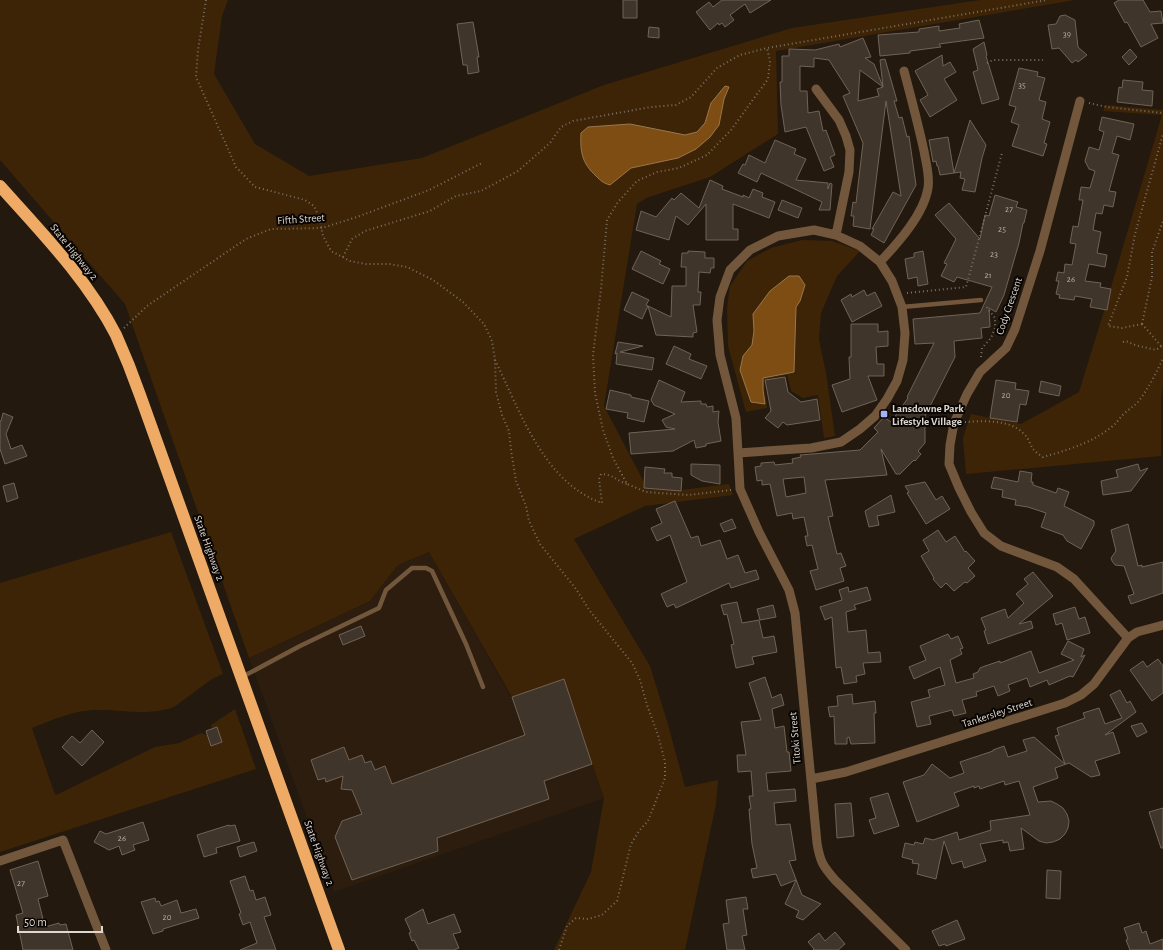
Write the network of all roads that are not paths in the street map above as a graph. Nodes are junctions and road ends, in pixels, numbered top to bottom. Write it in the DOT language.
graph roads {
  1 [pos="904,71"];
  2 [pos="816,89"];
  3 [pos="1080,101"];
  4 [pos="0,186"];
  5 [pos="836,235"];
  6 [pos="880,262"];
  7 [pos="981,300"];
  8 [pos="902,307"];
  9 [pos="738,453"];
  10 [pos="1163,625"];
  11 [pos="1128,638"];
  12 [pos="242,677"];
  13 [pos="483,687"];
  14 [pos="811,779"];
  15 [pos="0,861"];
  16 [pos="106,950"];
  17 [pos="339,950"];
  18 [pos="906,950"];
  1 -- 6 [label="street"];
  2 -- 5 [label="street"];
  3 -- 11 [label="street, Cody Crescent"];
  4 -- 12 [label="highway, State Highway 2"];
  5 -- 6 [label="street, Titoki Street"];
  5 -- 9 [label="street, Titoki Street"];
  6 -- 8 [label="street, Titoki Street"];
  7 -- 8 [label="lane"];
  8 -- 9 [label="street, Titoki Street"];
  9 -- 14 [label="street, Titoki Street"];
  10 -- 11 [label="street, Tankersley Street"];
  11 -- 14 [label="street, Tankersley Street"];
  12 -- 13 [label="lane"];
  12 -- 17 [label="highway, State Highway 2"];
  14 -- 18 [label="street, Titoki Street"];
  15 -- 16 [label="street"];
}
